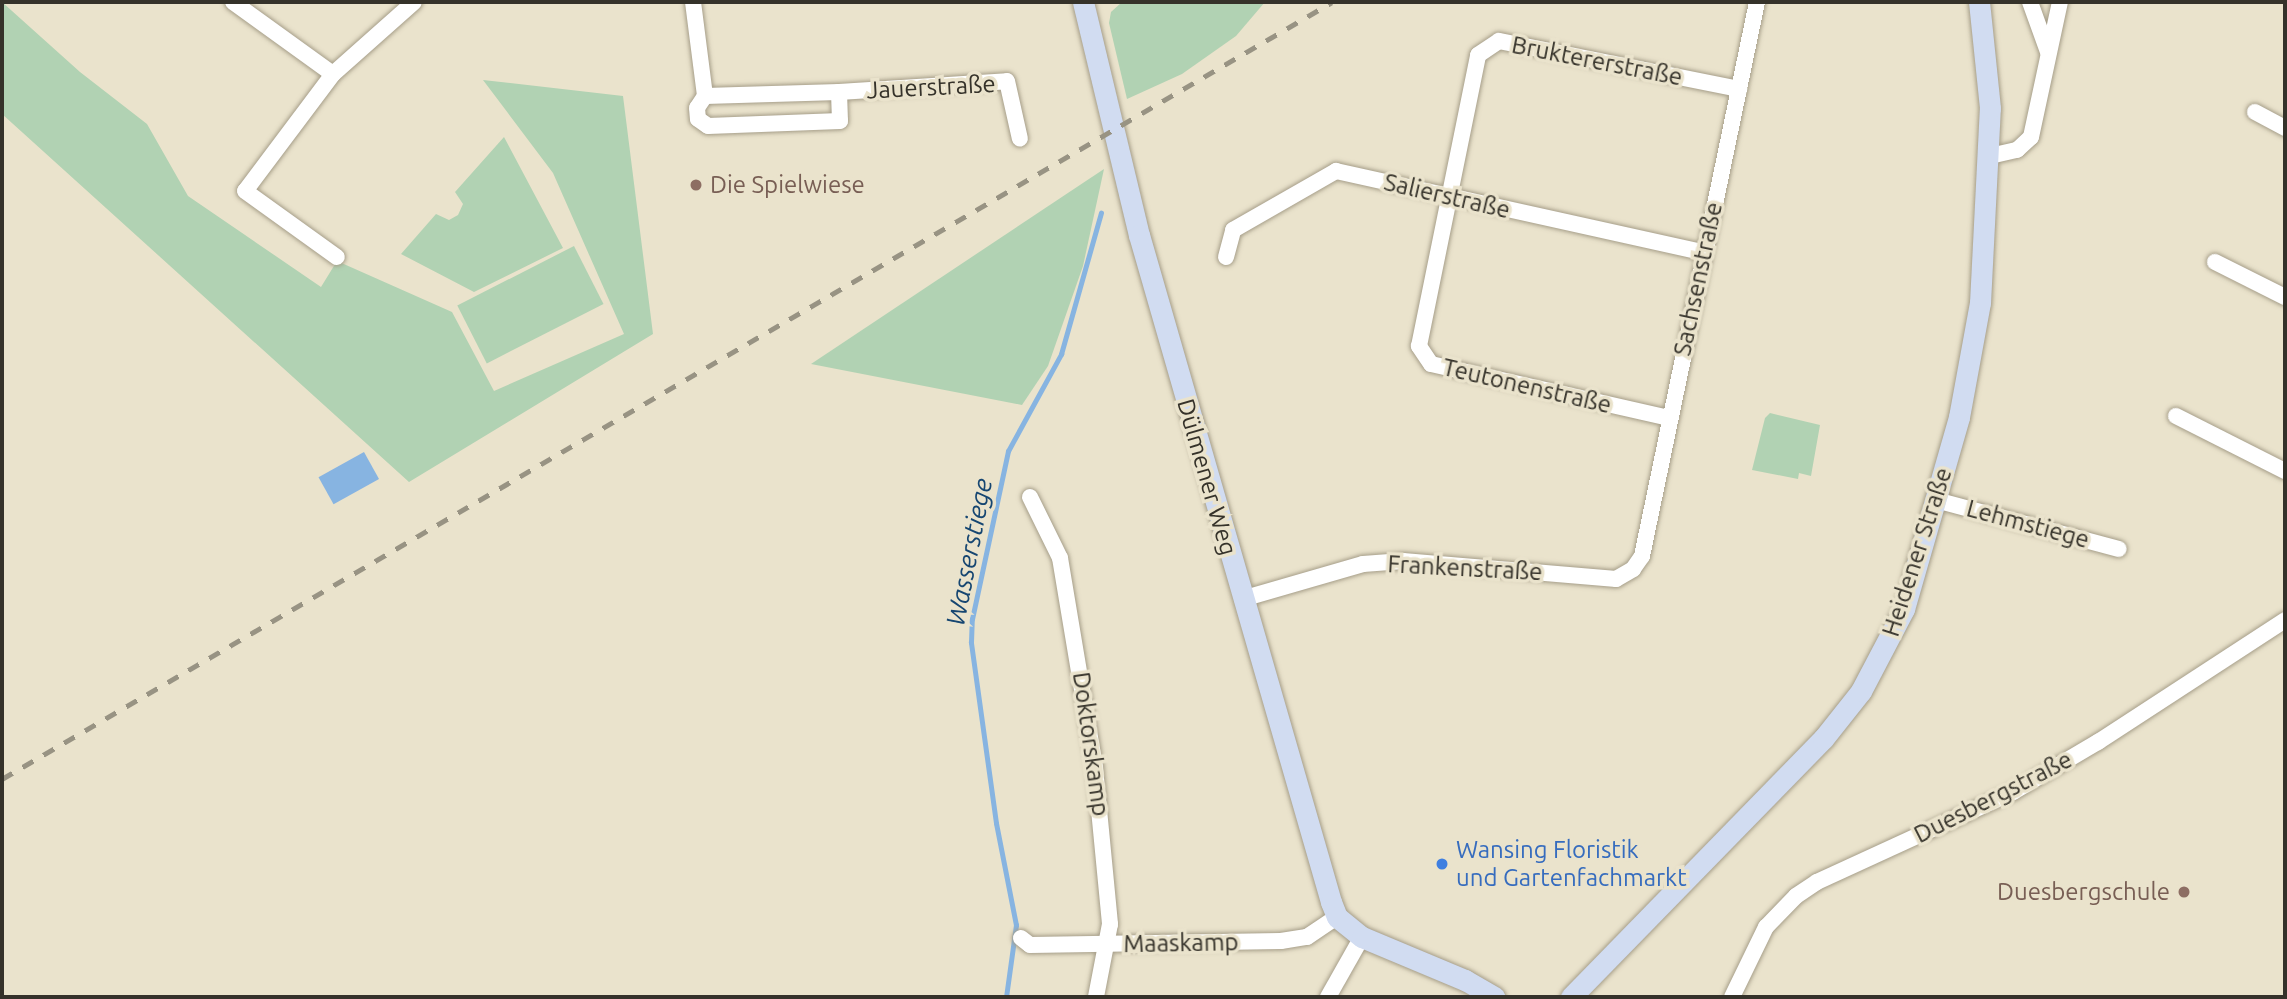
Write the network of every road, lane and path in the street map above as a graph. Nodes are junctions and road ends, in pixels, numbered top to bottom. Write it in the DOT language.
graph roads {
  1 [pos="233,2"];
  2 [pos="414,2"];
  3 [pos="693,2"];
  4 [pos="1083,2"];
  5 [pos="1758,2"];
  6 [pos="1979,2"];
  7 [pos="2030,2"];
  8 [pos="2060,2"];
  9 [pos="2048,52"];
  10 [pos="334,74"];
  11 [pos="1739,89"];
  12 [pos="839,92"];
  13 [pos="705,96"];
  14 [pos="2255,112"];
  15 [pos="2285,128"];
  16 [pos="1020,139"];
  17 [pos="1990,156"];
  18 [pos="1450,197"];
  19 [pos="1702,252"];
  20 [pos="337,257"];
  21 [pos="1226,257"];
  22 [pos="2215,262"];
  23 [pos="2285,296"];
  24 [pos="2176,416"];
  25 [pos="1669,418"];
  26 [pos="2285,471"];
  27 [pos="1030,497"];
  28 [pos="1936,500"];
  29 [pos="2119,549"];
  30 [pos="1642,556"];
  31 [pos="1242,599"];
  32 [pos="2285,620"];
  33 [pos="1337,917"];
  34 [pos="1362,937"];
  35 [pos="1021,938"];
  36 [pos="1107,944"];
  37 [pos="1096,997"];
  38 [pos="1328,997"];
  39 [pos="1495,997"];
  40 [pos="1571,997"];
  41 [pos="1732,997"];
  1 -- 10 [label="street"];
  2 -- 10 [label="street"];
  3 -- 13 [label="street, Jauerstraße"];
  4 -- 31 [label="street, Dülmener Weg"];
  5 -- 11 [label="street, Sachsenstraße"];
  6 -- 17 [label="street, Heidener Straße"];
  7 -- 9 [label="street"];
  8 -- 9 [label="street"];
  9 -- 17 [label="street"];
  10 -- 20 [label="street"];
  11 -- 18 [label="street, Bruktererstraße"];
  11 -- 19 [label="street, Sachsenstraße"];
  12 -- 13 [label="street, Jauerstraße"];
  12 -- 13 [label="street, Jauerstraße"];
  12 -- 16 [label="street, Jauerstraße"];
  14 -- 15 [label="street"];
  17 -- 28 [label="street, Heidener Straße"];
  18 -- 19 [label="street, Salierstraße"];
  18 -- 21 [label="street, Salierstraße"];
  18 -- 25 [label="street, Teutonenstraße"];
  19 -- 25 [label="street, Sachsenstraße"];
  22 -- 23 [label="street"];
  24 -- 26 [label="street"];
  25 -- 30 [label="street, Sachsenstraße"];
  27 -- 36 [label="street, Doktorskamp"];
  28 -- 29 [label="street, Lehmstiege"];
  28 -- 40 [label="street, Heidener Straße"];
  30 -- 31 [label="street, Frankenstraße"];
  31 -- 33 [label="street, Dülmener Weg"];
  32 -- 41 [label="street, Duesbergstraße"];
  33 -- 34 [label="street"];
  33 -- 36 [label="street, Maaskamp"];
  34 -- 38 [label="street"];
  34 -- 39 [label="street"];
  35 -- 36 [label="street, Maaskamp"];
  36 -- 37 [label="street, Doktorskamp"];
}
